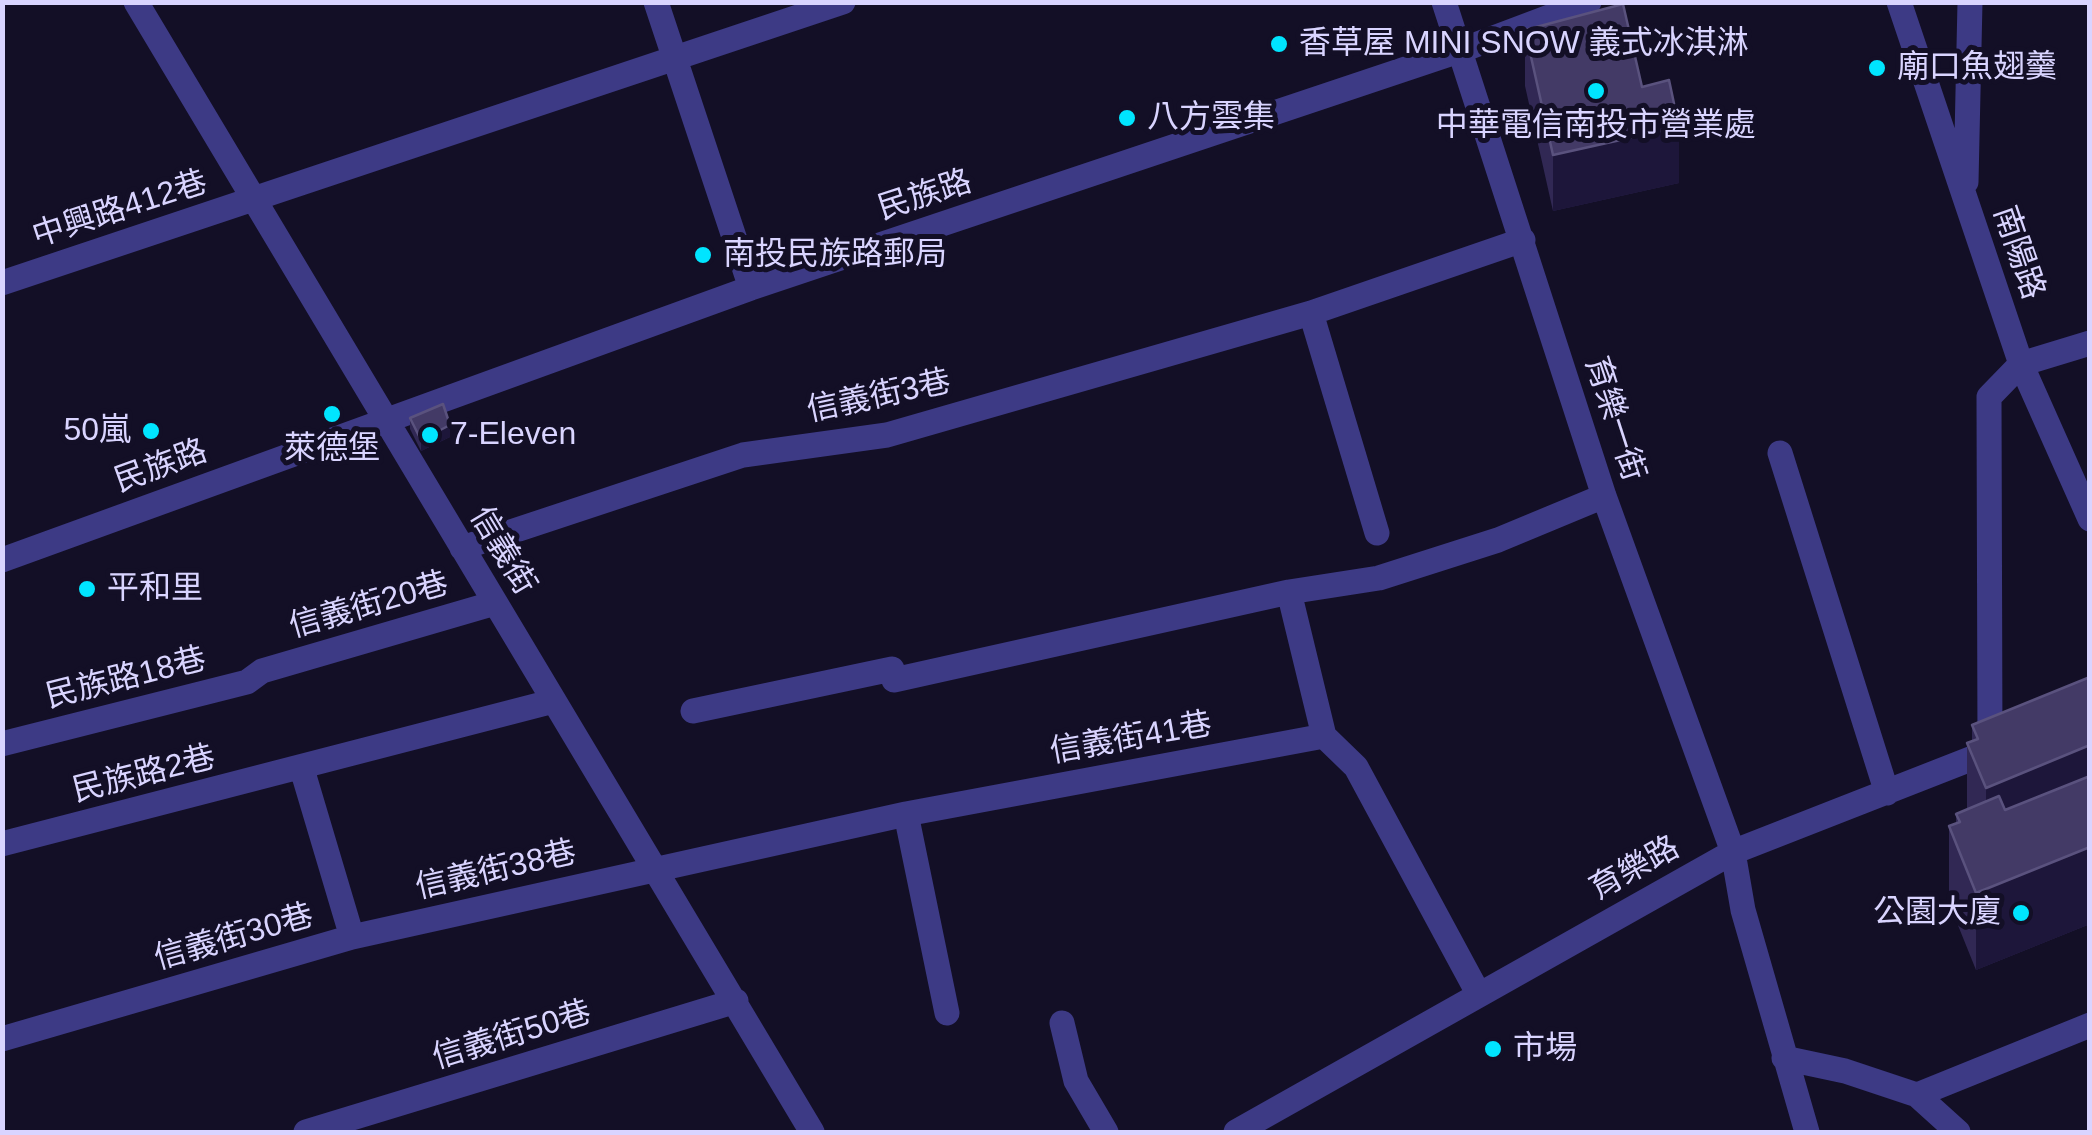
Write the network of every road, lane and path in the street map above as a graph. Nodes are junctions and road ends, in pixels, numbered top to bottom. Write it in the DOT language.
graph roads {
  1 [pos="136,2"];
  2 [pos="656,2"];
  3 [pos="843,2"];
  4 [pos="1444,2"];
  5 [pos="1589,2"];
  6 [pos="1899,2"];
  7 [pos="1970,2"];
  8 [pos="1462,50"];
  9 [pos="675,58"];
  10 [pos="257,199"];
  11 [pos="1966,202"];
  12 [pos="1523,240"];
  13 [pos="2,283"];
  14 [pos="752,288"];
  15 [pos="1311,314"];
  16 [pos="2090,343"];
  17 [pos="2021,364"];
  18 [pos="387,419"];
  19 [pos="1780,453"];
  20 [pos="1604,496"];
  21 [pos="2090,519"];
  22 [pos="1377,533"];
  23 [pos="462,548"];
  24 [pos="2,560"];
  25 [pos="1289,592"];
  26 [pos="495,603"];
  27 [pos="262,671"];
  28 [pos="554,701"];
  29 [pos="693,711"];
  30 [pos="1324,736"];
  31 [pos="2023,739"];
  32 [pos="2,744"];
  33 [pos="1990,751"];
  34 [pos="302,769"];
  35 [pos="1886,793"];
  36 [pos="906,814"];
  37 [pos="2,844"];
  38 [pos="1733,852"];
  39 [pos="655,868"];
  40 [pos="352,937"];
  41 [pos="1478,993"];
  42 [pos="736,1002"];
  43 [pos="947,1013"];
  44 [pos="1062,1023"];
  45 [pos="2090,1025"];
  46 [pos="2,1039"];
  47 [pos="1784,1058"];
  48 [pos="1917,1095"];
  49 [pos="1271,1123"];
  50 [pos="306,1132"];
  51 [pos="812,1132"];
  52 [pos="1106,1132"];
  53 [pos="1236,1132"];
  54 [pos="1807,1132"];
  55 [pos="1958,1132"];
  1 -- 10 [label="street, 信義街"];
  2 -- 9 [label="street"];
  3 -- 9 [label="street, 中興路412巷"];
  4 -- 8 [label="street, 育樂一街"];
  5 -- 8 [label="street, 民族路"];
  6 -- 11 [label="street, 南陽路"];
  7 -- 11 [label="street"];
  8 -- 12 [label="street, 育樂一街"];
  8 -- 14 [label="street, 民族路"];
  9 -- 10 [label="street, 中興路412巷"];
  9 -- 14 [label="street"];
  10 -- 13 [label="street, 中興路412巷"];
  10 -- 18 [label="street, 信義街"];
  11 -- 17 [label="street, 南陽路"];
  12 -- 15 [label="street, 信義街3巷"];
  12 -- 20 [label="street, 育樂一街"];
  14 -- 18 [label="street, 民族路"];
  15 -- 22 [label="street"];
  15 -- 23 [label="street, 信義街3巷"];
  16 -- 17 [label="street"];
  17 -- 21 [label="street, 南陽路"];
  17 -- 33 [label="street"];
  18 -- 23 [label="street, 信義街"];
  18 -- 24 [label="street, 民族路"];
  19 -- 35 [label="street"];
  20 -- 25 [label="street"];
  20 -- 38 [label="street, 育樂一街"];
  23 -- 26 [label="street, 信義街"];
  25 -- 29 [label="street"];
  25 -- 30 [label="street"];
  26 -- 27 [label="street, 信義街20巷"];
  26 -- 28 [label="street, 信義街"];
  27 -- 32 [label="street, 民族路18巷"];
  28 -- 34 [label="street"];
  28 -- 39 [label="street, 信義街"];
  30 -- 36 [label="street, 信義街41巷"];
  30 -- 41 [label="street"];
  31 -- 33 [label="street, 育樂路"];
  33 -- 35 [label="street, 育樂路"];
  34 -- 37 [label="street, 民族路2巷"];
  34 -- 40 [label="street, 信義街30巷"];
  35 -- 38 [label="street, 育樂路"];
  36 -- 39 [label="street, 信義街41巷"];
  36 -- 43 [label="street"];
  38 -- 41 [label="street, 育樂路"];
  38 -- 47 [label="street, 育樂一街"];
  39 -- 40 [label="street, 信義街38巷"];
  39 -- 42 [label="street, 信義街"];
  40 -- 46 [label="street, 信義街30巷"];
  41 -- 49 [label="street, 育樂路"];
  42 -- 50 [label="street, 信義街50巷"];
  42 -- 51 [label="street, 信義街"];
  44 -- 52 [label="street"];
  45 -- 48 [label="street"];
  47 -- 48 [label="street"];
  47 -- 54 [label="street, 育樂一街"];
  48 -- 55 [label="street"];
  49 -- 53 [label="street, 育樂路"];
}
